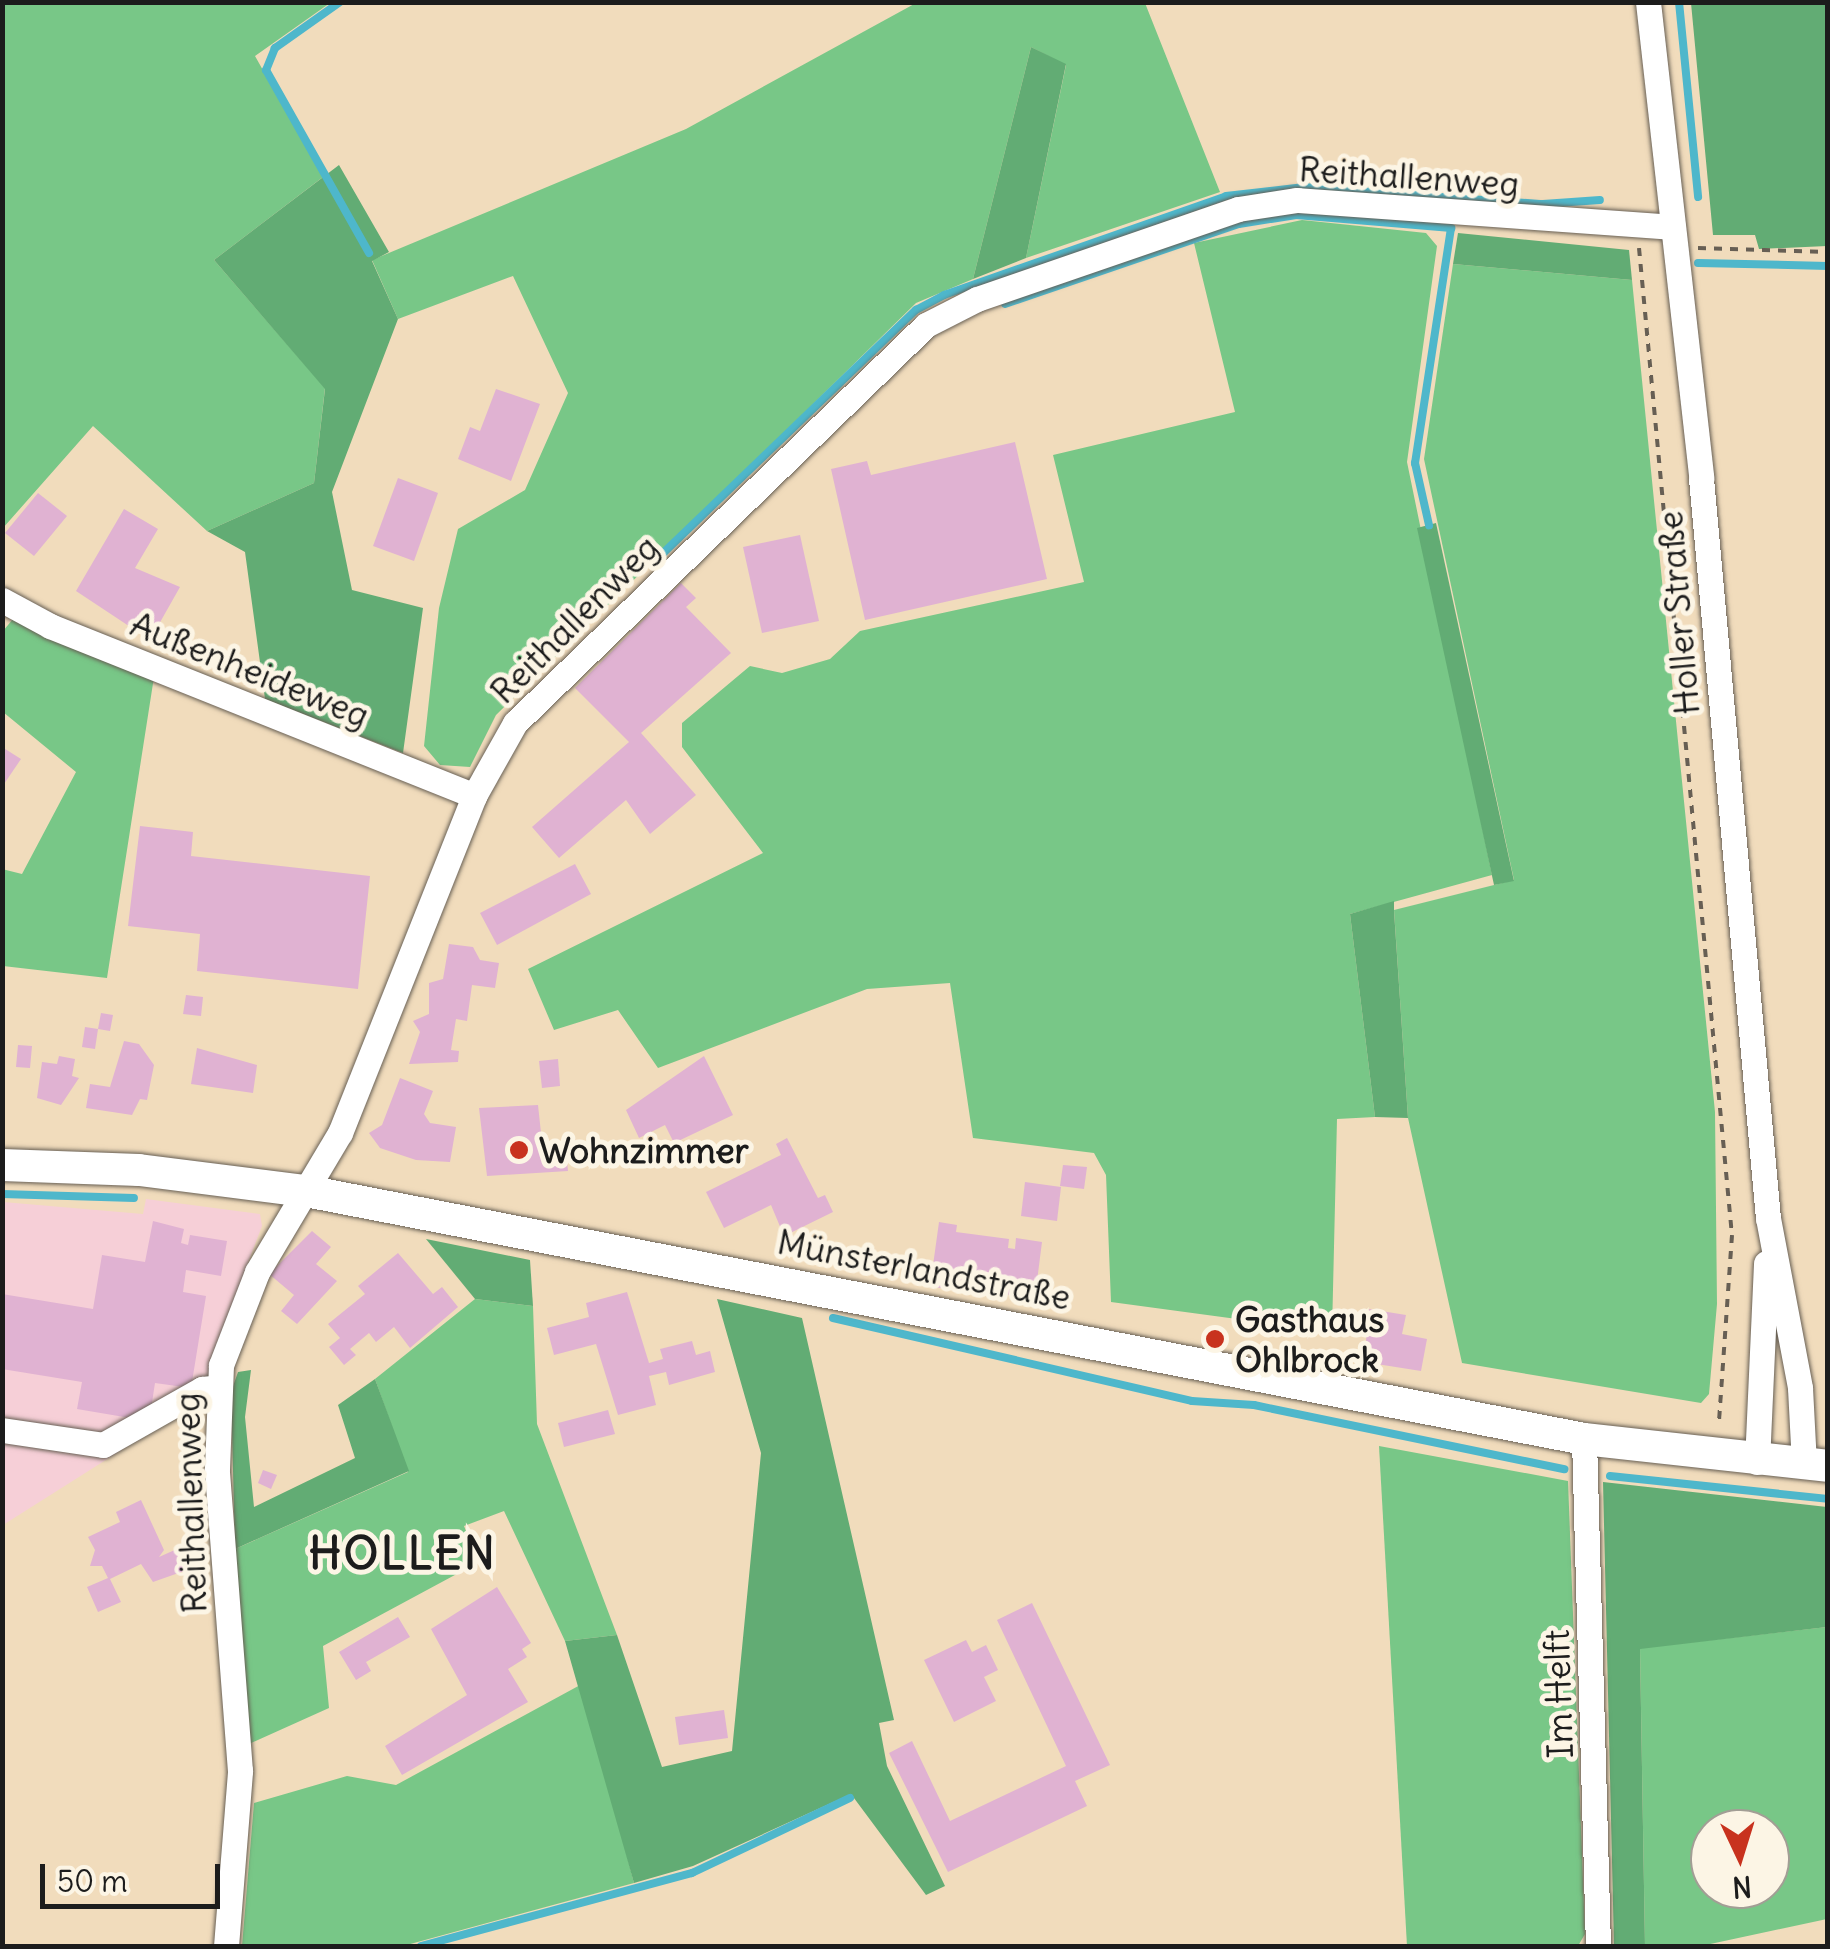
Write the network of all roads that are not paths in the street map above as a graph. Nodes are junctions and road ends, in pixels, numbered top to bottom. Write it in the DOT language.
graph roads {
  1 [pos="1648,2"];
  2 [pos="1673,236"];
  3 [pos="2,600"];
  4 [pos="474,796"];
  5 [pos="2,1165"];
  6 [pos="306,1191"];
  7 [pos="1768,1218"];
  8 [pos="220,1388"];
  9 [pos="2,1430"];
  10 [pos="1584,1439"];
  11 [pos="1757,1462"];
  12 [pos="1816,1466"];
  13 [pos="226,1946"];
  14 [pos="1598,1946"];
  1 -- 2 [label="street, Holler Straße"];
  2 -- 4 [label="street, Reithallenweg"];
  2 -- 7 [label="street, Holler Straße"];
  3 -- 4 [label="street, Außenheideweg"];
  4 -- 6 [label="street, Reithallenweg"];
  5 -- 6 [label="main road, Münsterlandstraße"];
  6 -- 8 [label="street, Reithallenweg"];
  6 -- 10 [label="main road, Münsterlandstraße"];
  7 -- 11 [label="street, Holler Straße"];
  7 -- 12 [label="street, Holler Straße"];
  8 -- 9 [label="street"];
  8 -- 13 [label="street, Reithallenweg"];
  10 -- 11 [label="main road, Münsterlandstraße"];
  10 -- 14 [label="street, Im Helft"];
  11 -- 12 [label="main road, Münsterlandstraße"];
}
